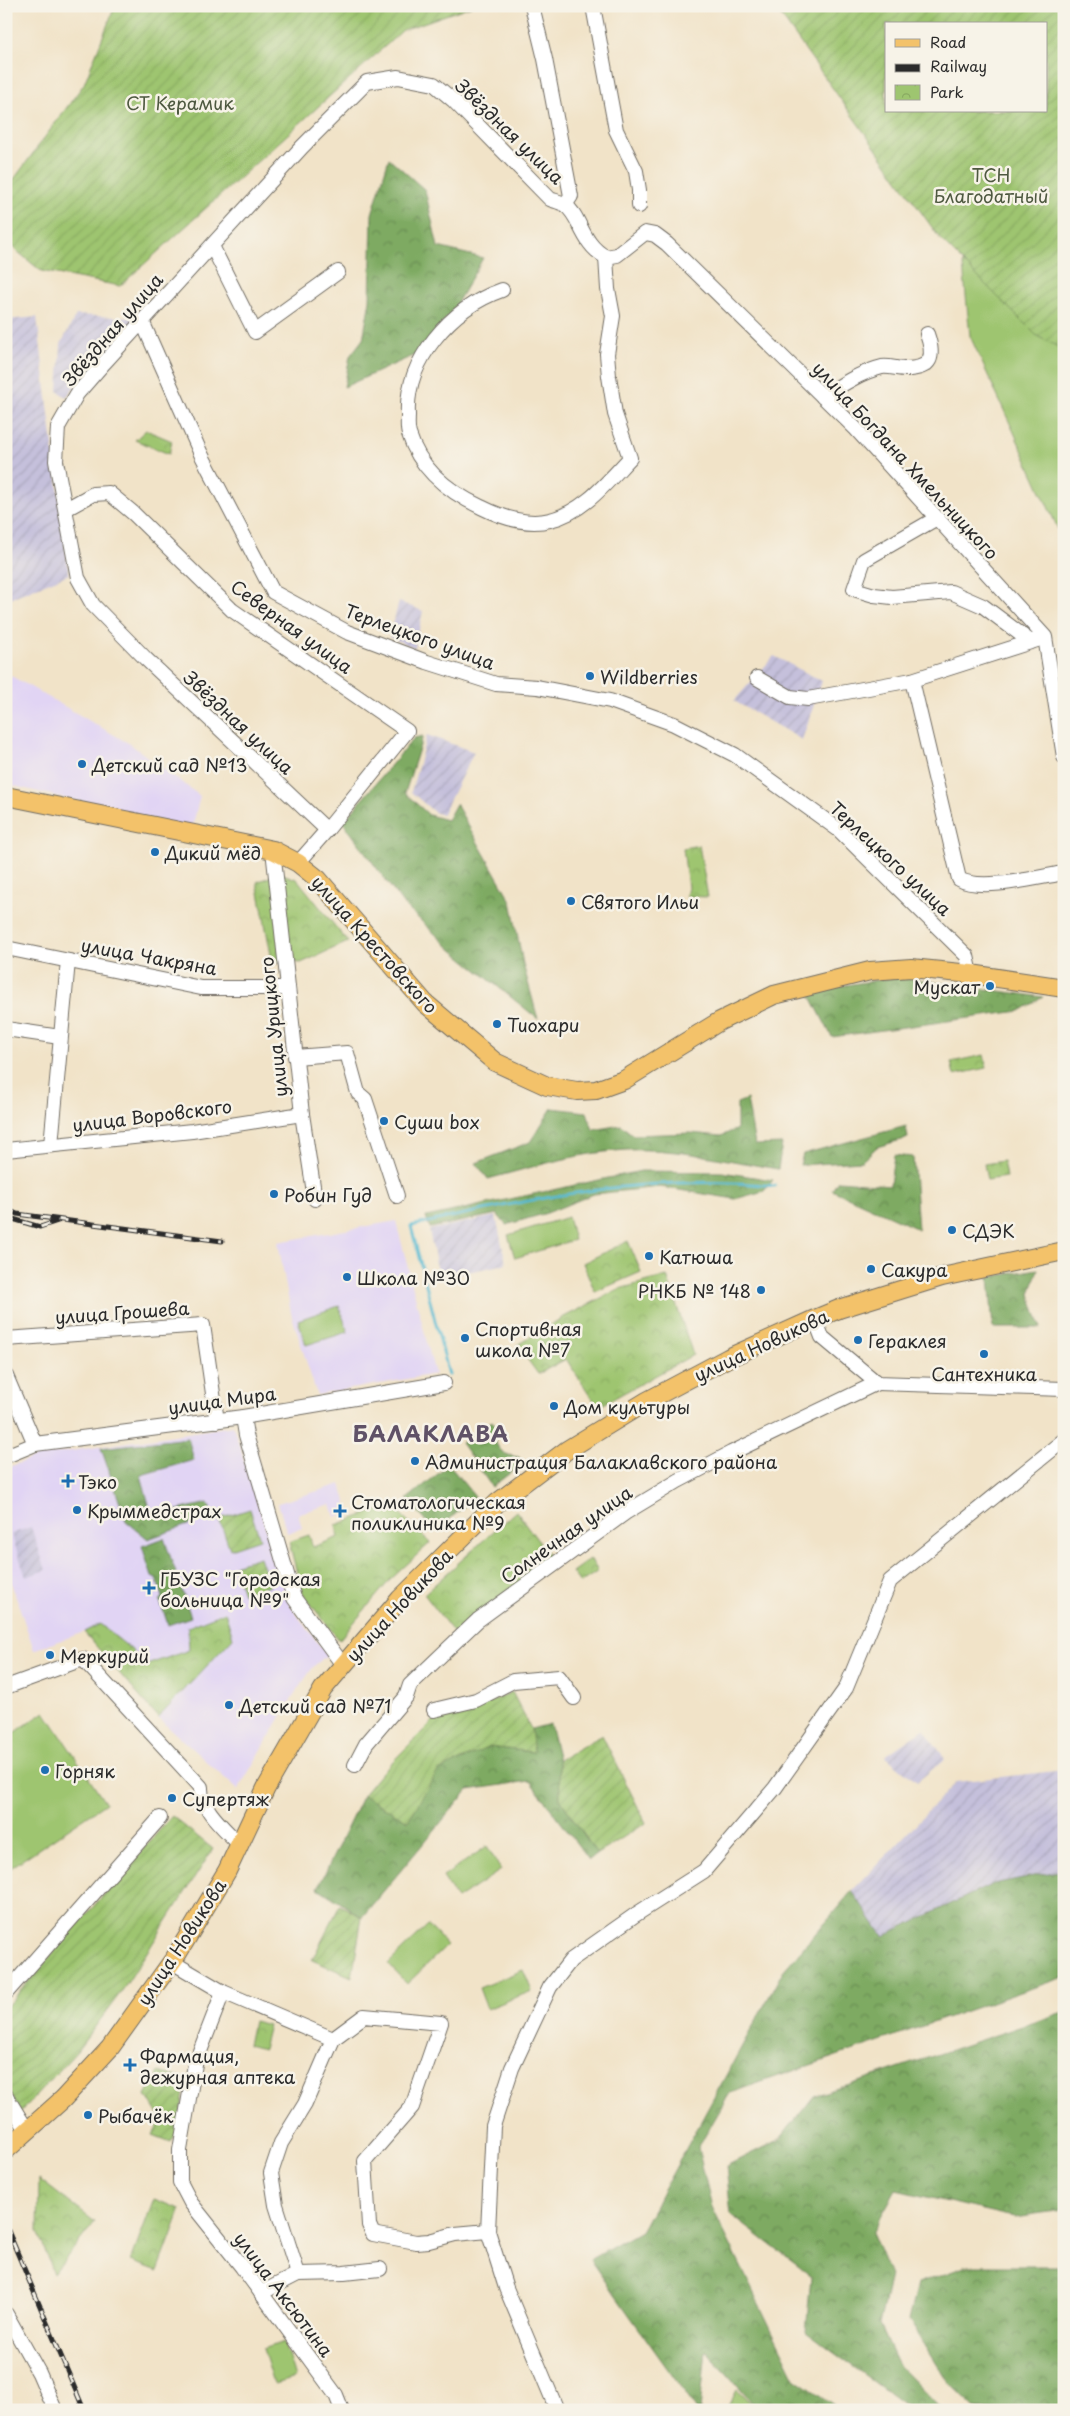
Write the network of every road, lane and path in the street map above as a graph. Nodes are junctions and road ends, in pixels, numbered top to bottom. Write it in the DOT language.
graph roads {
  1 [pos="532,6"];
  2 [pos="592,6"];
  3 [pos="565,205"];
  4 [pos="639,206"];
  5 [pos="212,246"];
  6 [pos="606,257"];
  7 [pos="338,272"];
  8 [pos="502,290"];
  9 [pos="142,321"];
  10 [pos="928,334"];
  11 [pos="824,397"];
  12 [pos="66,509"];
  13 [pos="937,518"];
  14 [pos="1045,637"];
  15 [pos="1031,642"];
  16 [pos="758,678"];
  17 [pos="912,680"];
  18 [pos="1064,757"];
  19 [pos="6,796"];
  20 [pos="327,830"];
  21 [pos="273,850"];
  22 [pos="298,863"];
  23 [pos="1064,873"];
  24 [pos="6,948"];
  25 [pos="68,961"];
  26 [pos="971,974"];
  27 [pos="288,988"];
  28 [pos="1064,988"];
  29 [pos="6,1029"];
  30 [pos="60,1037"];
  31 [pos="295,1057"];
  32 [pos="302,1114"];
  33 [pos="51,1146"];
  34 [pos="6,1150"];
  35 [pos="397,1196"];
  36 [pos="315,1199"];
  37 [pos="1064,1251"];
  38 [pos="815,1319"];
  39 [pos="6,1339"];
  40 [pos="6,1376"];
  41 [pos="444,1383"];
  42 [pos="877,1383"];
  43 [pos="1064,1389"];
  44 [pos="242,1417"];
  45 [pos="217,1420"];
  46 [pos="1064,1440"];
  47 [pos="35,1444"];
  48 [pos="6,1456"];
  49 [pos="343,1665"];
  50 [pos="6,1687"];
  51 [pos="574,1698"];
  52 [pos="434,1710"];
  53 [pos="355,1765"];
  54 [pos="160,1818"];
  55 [pos="239,1844"];
  56 [pos="172,1962"];
  57 [pos="223,1992"];
  58 [pos="6,1993"];
  59 [pos="333,2039"];
  60 [pos="6,2096"];
  61 [pos="28,2132"];
  62 [pos="6,2150"];
  63 [pos="488,2231"];
  64 [pos="380,2269"];
  65 [pos="298,2274"];
  66 [pos="262,2293"];
  67 [pos="6,2314"];
  68 [pos="54,2410"];
  69 [pos="342,2410"];
  70 [pos="557,2410"];
  1 -- 3 [label="street"];
  2 -- 4 [label="street"];
  3 -- 5 [label="street, Звёздная улица"];
  3 -- 6 [label="street"];
  5 -- 7 [label="street"];
  5 -- 9 [label="street, Звёздная улица"];
  6 -- 8 [label="street"];
  6 -- 11 [label="street, улица Богдана Хмельницкого"];
  9 -- 12 [label="street, Звёздная улица"];
  9 -- 26 [label="street, Терлецкого улица"];
  10 -- 11 [label="street"];
  11 -- 13 [label="street, улица Богдана Хмельницкого"];
  12 -- 20 [label="street, Звёздная улица"];
  12 -- 20 [label="street, Северная улица"];
  13 -- 14 [label="street, улица Богдана Хмельницкого"];
  13 -- 15 [label="street"];
  14 -- 15 [label="street"];
  14 -- 18 [label="street"];
  15 -- 17 [label="street"];
  16 -- 17 [label="street"];
  17 -- 23 [label="street"];
  19 -- 21 [label="main road, улица Крестовского"];
  20 -- 22 [label="street"];
  21 -- 22 [label="main road, улица Крестовского"];
  21 -- 27 [label="street, улица Урицкого"];
  22 -- 26 [label="main road, улица Крестовского"];
  24 -- 25 [label="street, улица Чакряна"];
  25 -- 27 [label="street, улица Чакряна"];
  25 -- 30 [label="street"];
  26 -- 28 [label="main road, улица Крестовского"];
  27 -- 31 [label="street, улица Урицкого"];
  29 -- 30 [label="street"];
  30 -- 33 [label="street"];
  31 -- 32 [label="street, улица Урицкого"];
  31 -- 35 [label="street"];
  32 -- 33 [label="street, улица Воровского"];
  32 -- 36 [label="street, улица Урицкого"];
  33 -- 34 [label="street, улица Воровского"];
  37 -- 38 [label="main road, улица Новикова"];
  38 -- 42 [label="street"];
  38 -- 49 [label="main road, улица Новикова"];
  39 -- 45 [label="street, улица Грошева"];
  40 -- 47 [label="street"];
  41 -- 44 [label="street, улица Мира"];
  42 -- 43 [label="street"];
  42 -- 53 [label="street, Солнечная улица"];
  44 -- 45 [label="street, улица Мира"];
  44 -- 49 [label="street"];
  45 -- 47 [label="street, улица Мира"];
  46 -- 63 [label="street"];
  47 -- 48 [label="street, улица Мира"];
  49 -- 55 [label="main road, улица Новикова"];
  50 -- 55 [label="street"];
  51 -- 52 [label="street"];
  54 -- 58 [label="street"];
  55 -- 56 [label="main road, улица Новикова"];
  56 -- 57 [label="street"];
  56 -- 61 [label="main road, улица Новикова"];
  57 -- 59 [label="street"];
  57 -- 66 [label="street, улица Аксютина"];
  59 -- 63 [label="street"];
  59 -- 65 [label="street, улица Аксютина"];
  60 -- 61 [label="street"];
  61 -- 62 [label="main road, улица Новикова"];
  63 -- 70 [label="street"];
  64 -- 65 [label="street"];
  65 -- 66 [label="street"];
  66 -- 69 [label="street, улица Аксютина"];
  67 -- 68 [label="street"];
}
